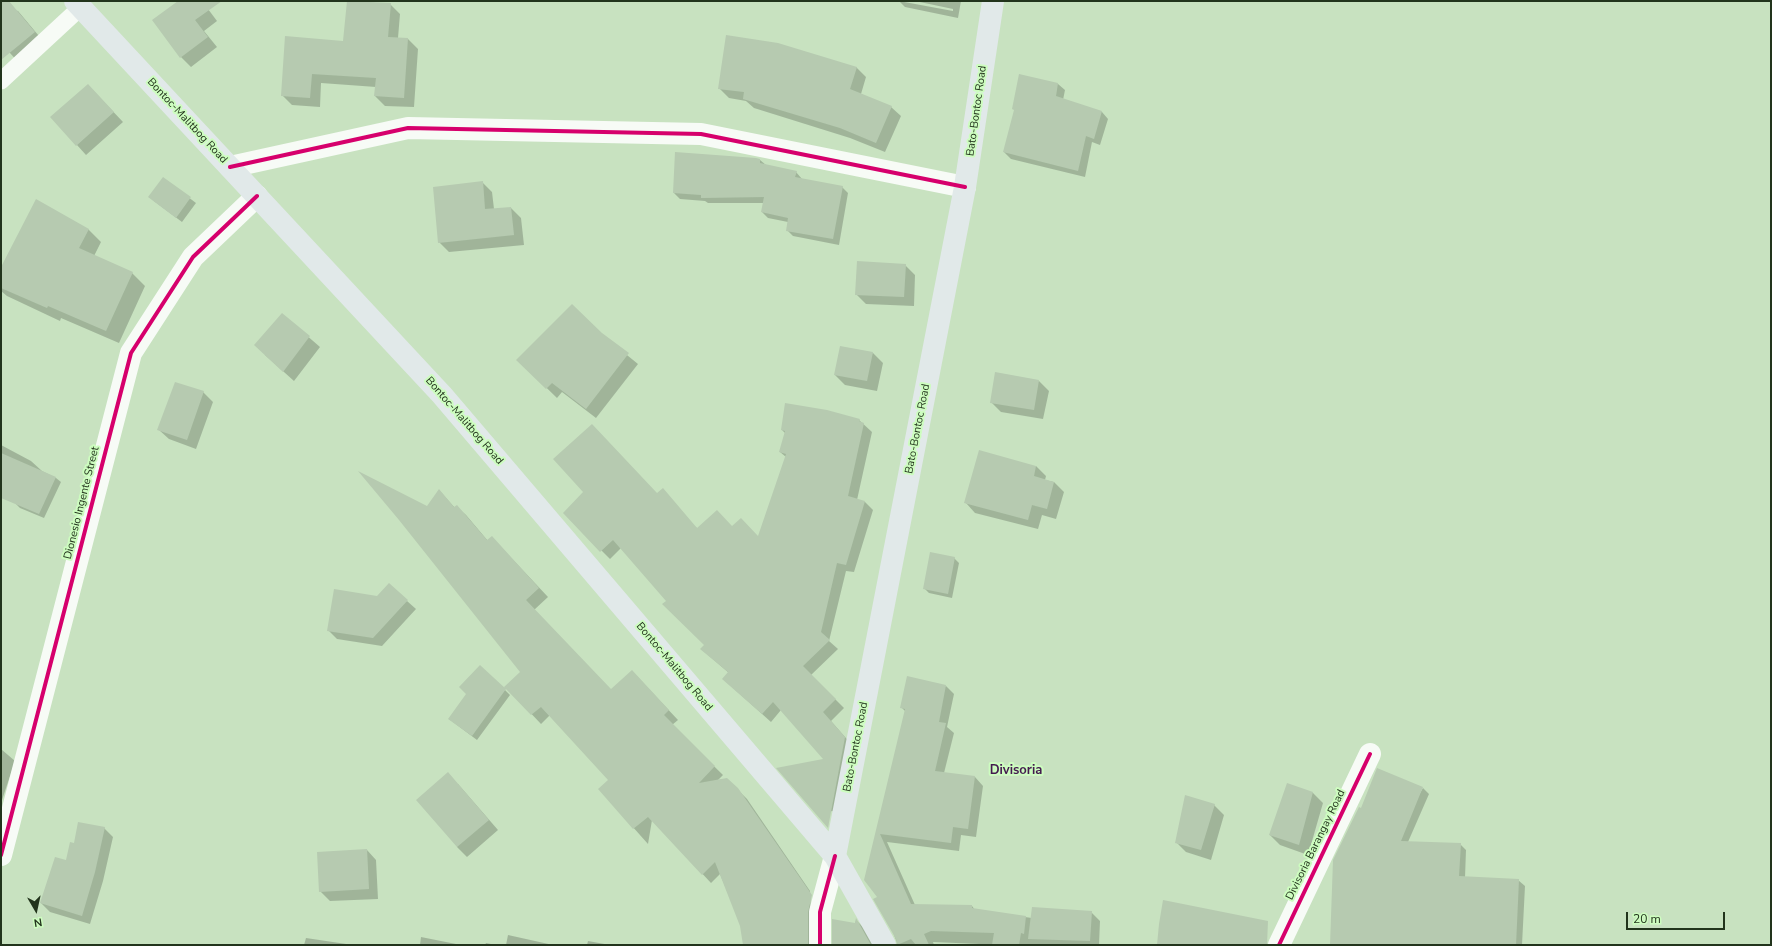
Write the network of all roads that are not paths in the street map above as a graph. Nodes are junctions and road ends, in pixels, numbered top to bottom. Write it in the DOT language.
graph roads {
  1 [pos="993,1"];
  2 [pos="78,4"];
  3 [pos="1,81"];
  4 [pos="230,167"];
  5 [pos="965,187"];
  6 [pos="258,196"];
  7 [pos="1370,754"];
  8 [pos="1,855"];
  9 [pos="835,856"];
  10 [pos="820,945"];
  11 [pos="885,945"];
  12 [pos="1279,945"];
  1 -- 5 [label="main road, Bato-Bontoc Road"];
  2 -- 3 [label="lane"];
  2 -- 4 [label="main road, Bontoc-Malitbog Road"];
  4 -- 5 [label="street"];
  4 -- 6 [label="main road, Bontoc-Malitbog Road"];
  5 -- 9 [label="main road, Bato-Bontoc Road"];
  6 -- 8 [label="street, Dionesio Ingente Street"];
  6 -- 9 [label="main road, Bontoc-Malitbog Road"];
  7 -- 12 [label="street, Divisoria Barangay Road"];
  9 -- 10 [label="street"];
  9 -- 11 [label="main road, Bontoc-Malitbog Road"];
}
